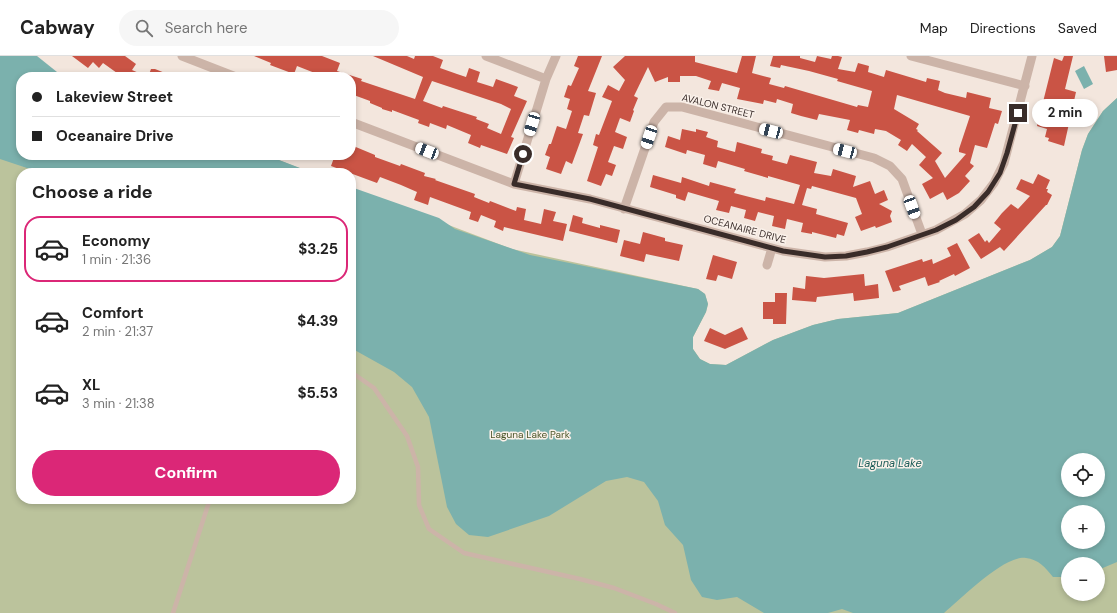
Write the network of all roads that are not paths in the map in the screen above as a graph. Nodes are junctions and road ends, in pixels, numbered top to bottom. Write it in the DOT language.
graph roads {
  1 [pos="182,56"];
  2 [pos="486,56"];
  3 [pos="556,56"];
  4 [pos="911,56"];
  5 [pos="1032,56"];
  6 [pos="223,72"];
  7 [pos="546,79"];
  8 [pos="1025,86"];
  9 [pos="356,124"];
  10 [pos="514,184"];
  11 [pos="624,208"];
  12 [pos="922,234"];
  13 [pos="772,248"];
  14 [pos="767,265"];
  15 [pos="356,375"];
  16 [pos="208,504"];
  17 [pos="173,613"];
  18 [pos="674,613"];
  1 -- 6 [label="street"];
  2 -- 7 [label="street"];
  3 -- 7 [label="street"];
  4 -- 8 [label="street"];
  5 -- 8 [label="street, OCEANAIRE DRIVE"];
  7 -- 10 [label="street"];
  8 -- 12 [label="street, OCEANAIRE DRIVE"];
  9 -- 10 [label="street, OCEANAIRE DRIVE"];
  10 -- 11 [label="street, OCEANAIRE DRIVE"];
  11 -- 12 [label="street, AVALON STREET"];
  11 -- 13 [label="street, OCEANAIRE DRIVE"];
  12 -- 13 [label="street, OCEANAIRE DRIVE"];
  13 -- 14 [label="street"];
  15 -- 18 [label="lane"];
  16 -- 17 [label="lane"];
}
